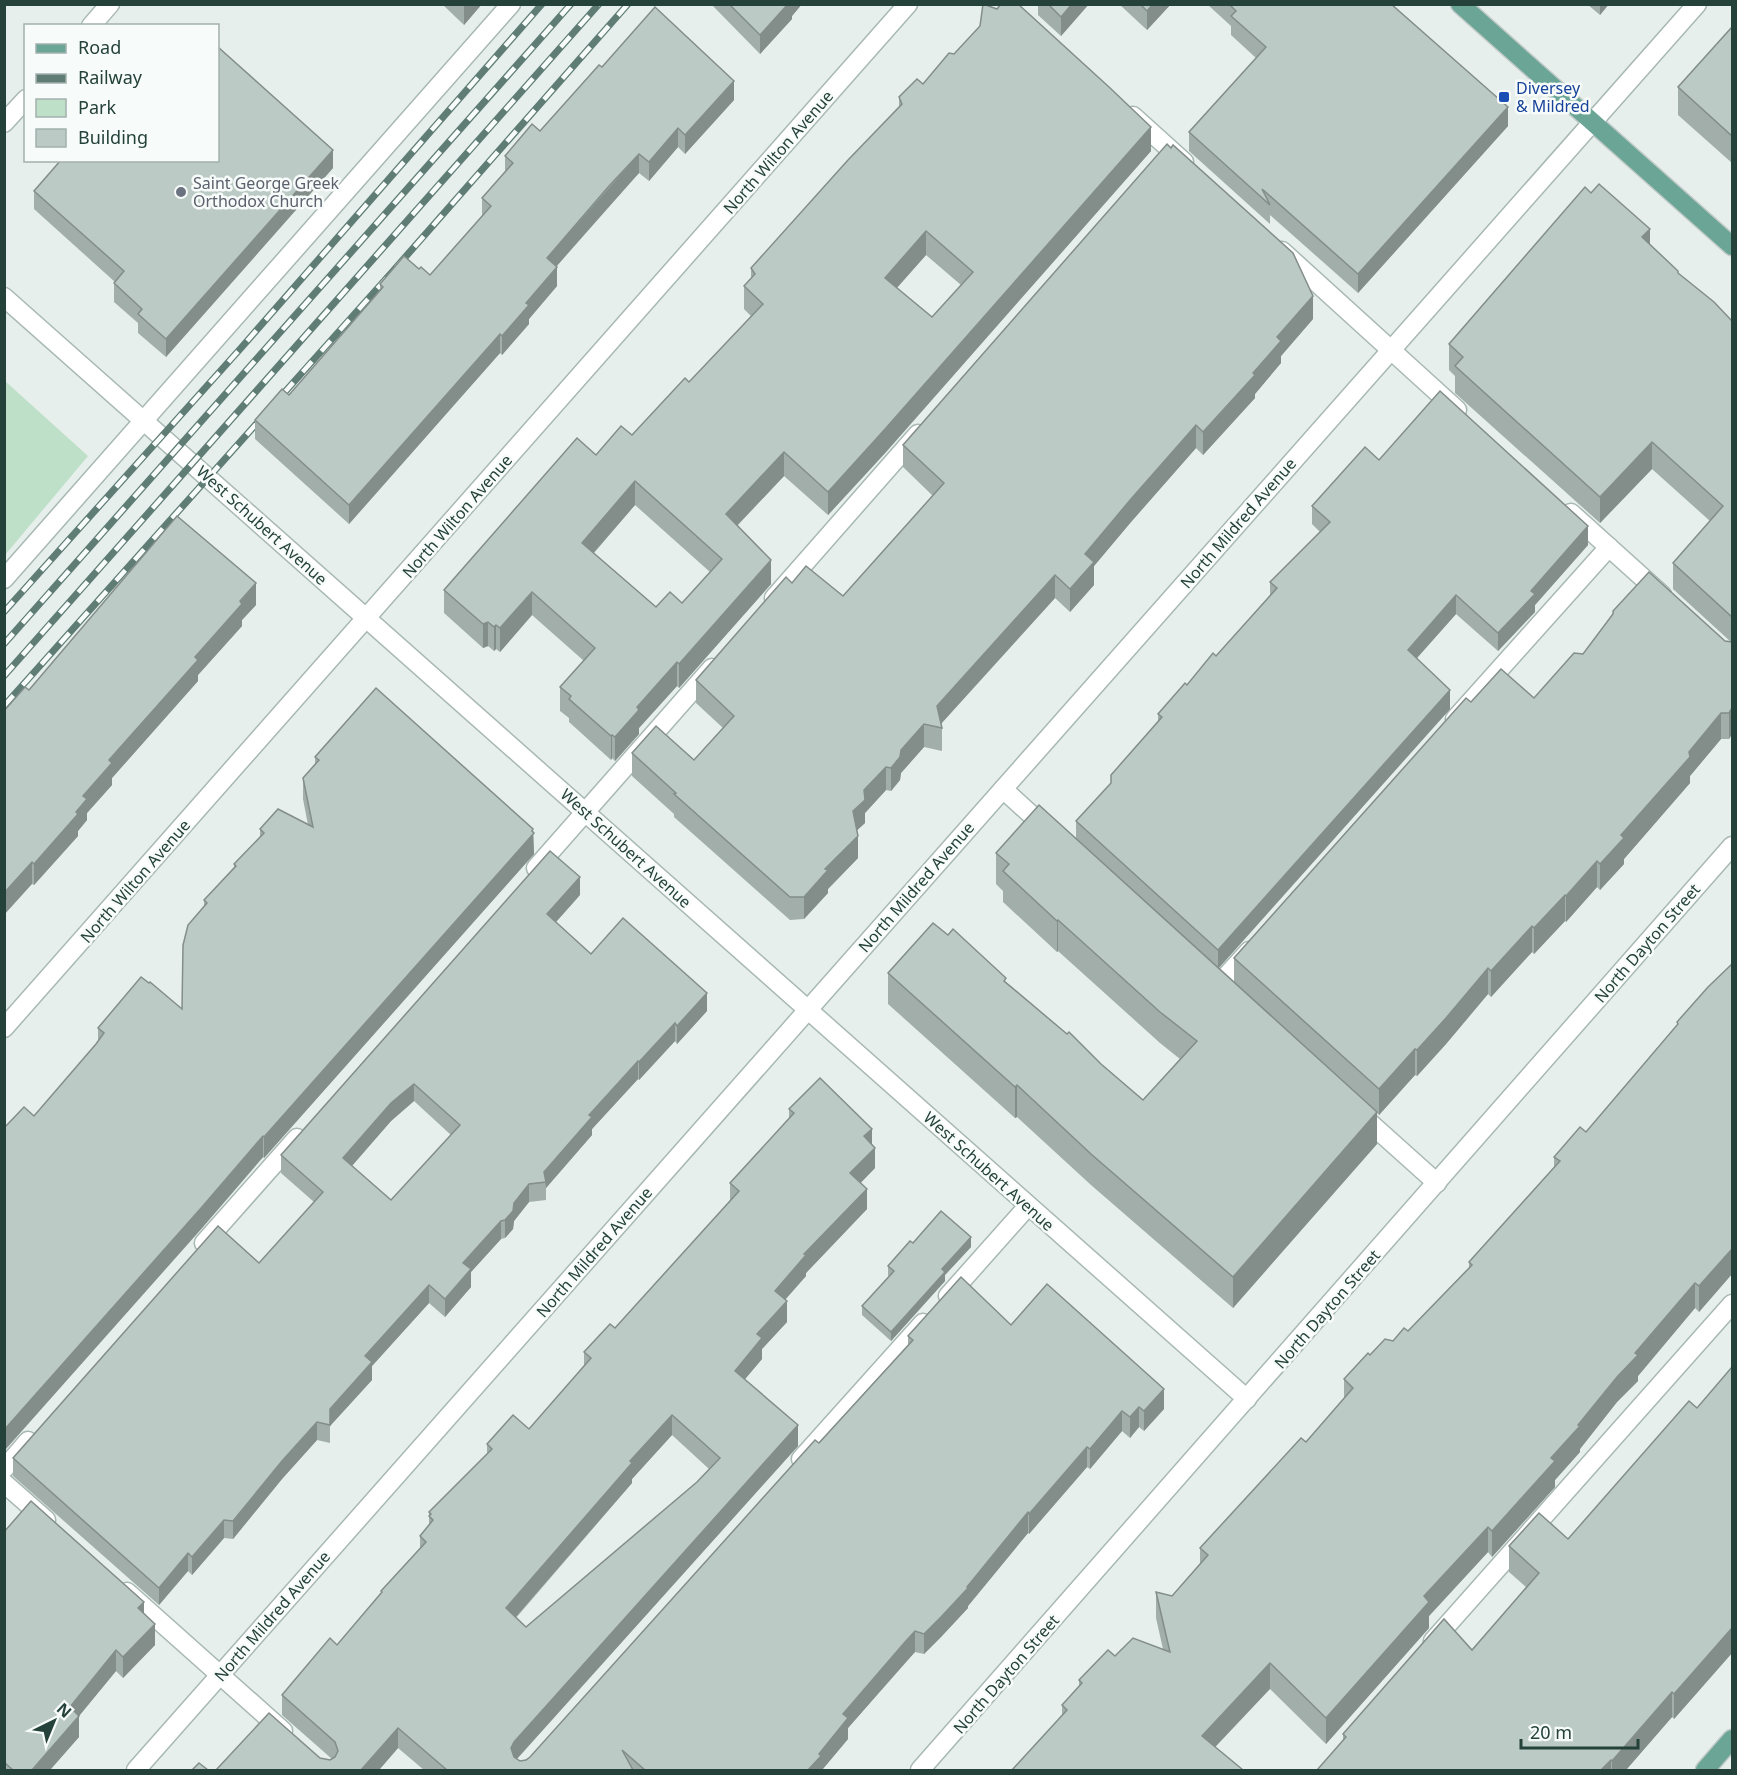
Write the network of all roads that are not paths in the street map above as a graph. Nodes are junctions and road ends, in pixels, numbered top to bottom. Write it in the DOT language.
graph roads {
  1 [pos="110,4"];
  2 [pos="511,4"];
  3 [pos="908,4"];
  4 [pos="1460,4"];
  5 [pos="1696,4"];
  6 [pos="93,24"];
  7 [pos="24,101"];
  8 [pos="1124,108"];
  9 [pos="1593,122"];
  10 [pos="4,123"];
  11 [pos="1194,172"];
  12 [pos="1271,241"];
  13 [pos="1732,246"];
  14 [pos="4,297"];
  15 [pos="1391,350"];
  16 [pos="145,421"];
  17 [pos="1470,421"];
  18 [pos="926,425"];
  19 [pos="1557,500"];
  20 [pos="1609,547"];
  21 [pos="4,579"];
  22 [pos="1671,602"];
  23 [pos="761,612"];
  24 [pos="367,618"];
  25 [pos="722,656"];
  26 [pos="1442,735"];
  27 [pos="1003,789"];
  28 [pos="585,812"];
  29 [pos="1064,845"];
  30 [pos="1732,846"];
  31 [pos="528,877"];
  32 [pos="1258,940"];
  33 [pos="1201,970"];
  34 [pos="808,1010"];
  35 [pos="4,1028"];
  36 [pos="1347,1102"];
  37 [pos="306,1128"];
  38 [pos="1437,1183"];
  39 [pos="1028,1206"];
  40 [pos="195,1253"];
  41 [pos="1732,1304"];
  42 [pos="1247,1399"];
  43 [pos="36,1433"];
  44 [pos="4,1468"];
  45 [pos="786,1476"];
  46 [pos="4,1483"];
  47 [pos="56,1529"];
  48 [pos="117,1583"];
  49 [pos="1422,1654"];
  50 [pos="220,1675"];
  51 [pos="1732,1739"];
  52 [pos="295,1742"];
  53 [pos="135,1770"];
  54 [pos="920,1770"];
  55 [pos="1705,1770"];
  1 -- 6 [label="street"];
  2 -- 16 [label="street"];
  3 -- 24 [label="street, North Wilton Avenue"];
  4 -- 9 [label="main road"];
  5 -- 9 [label="street, North Mildred Avenue"];
  7 -- 10 [label="street"];
  8 -- 11 [label="street"];
  9 -- 13 [label="main road"];
  9 -- 15 [label="street, North Mildred Avenue"];
  12 -- 15 [label="street"];
  14 -- 16 [label="street, West Schubert Avenue"];
  15 -- 17 [label="street"];
  15 -- 27 [label="street, North Mildred Avenue"];
  16 -- 21 [label="street"];
  16 -- 24 [label="street, West Schubert Avenue"];
  18 -- 23 [label="street"];
  19 -- 20 [label="street"];
  20 -- 22 [label="street"];
  20 -- 26 [label="street"];
  24 -- 28 [label="street, West Schubert Avenue"];
  24 -- 35 [label="street, North Wilton Avenue"];
  25 -- 28 [label="street"];
  27 -- 29 [label="street"];
  27 -- 34 [label="street, North Mildred Avenue"];
  28 -- 31 [label="street"];
  28 -- 34 [label="street, West Schubert Avenue"];
  30 -- 38 [label="street, North Dayton Street"];
  32 -- 33 [label="street"];
  34 -- 39 [label="street, West Schubert Avenue"];
  34 -- 50 [label="street, North Mildred Avenue"];
  36 -- 38 [label="street"];
  37 -- 40 [label="street"];
  38 -- 42 [label="street, North Dayton Street"];
  39 -- 42 [label="street, West Schubert Avenue"];
  39 -- 45 [label="street"];
  41 -- 49 [label="street"];
  42 -- 54 [label="street, North Dayton Street"];
  43 -- 44 [label="street"];
  46 -- 47 [label="street"];
  48 -- 50 [label="street"];
  50 -- 52 [label="street"];
  50 -- 53 [label="street, North Mildred Avenue"];
  51 -- 55 [label="main road"];
}
